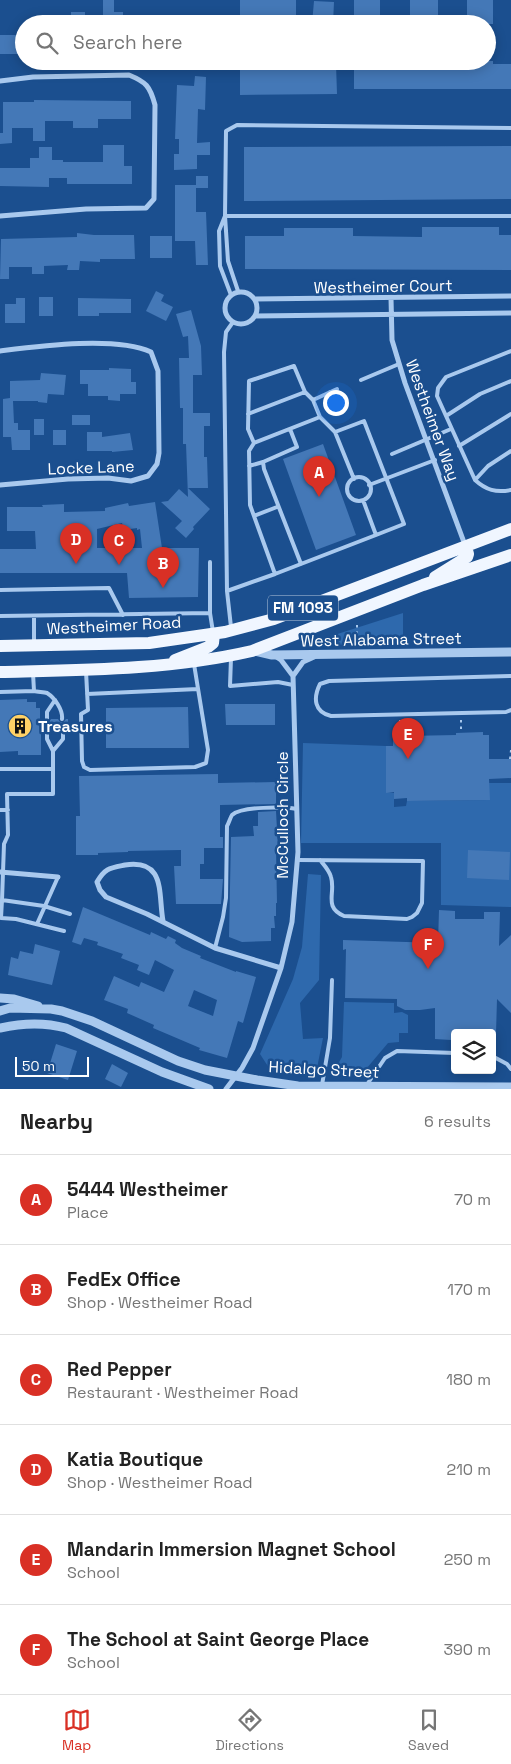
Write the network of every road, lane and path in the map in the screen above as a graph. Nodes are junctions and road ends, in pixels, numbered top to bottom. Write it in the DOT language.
graph roads {
  1 [pos="0,81"];
  2 [pos="511,128"];
  3 [pos="0,216"];
  4 [pos="225,216"];
  5 [pos="511,216"];
  6 [pos="238,291"];
  7 [pos="231,294"];
  8 [pos="511,296"];
  9 [pos="391,298"];
  10 [pos="255,299"];
  11 [pos="511,313"];
  12 [pos="391,314"];
  13 [pos="255,316"];
  14 [pos="233,322"];
  15 [pos="0,351"];
  16 [pos="511,351"];
  17 [pos="400,364"];
  18 [pos="361,380"];
  19 [pos="511,380"];
  20 [pos="337,389"];
  21 [pos="305,392"];
  22 [pos="330,392"];
  23 [pos="313,400"];
  24 [pos="336,410"];
  25 [pos="248,414"];
  26 [pos="511,414"];
  27 [pos="446,416"];
  28 [pos="320,417"];
  29 [pos="451,428"];
  30 [pos="290,429"];
  31 [pos="335,432"];
  32 [pos="427,439"];
  33 [pos="254,442"];
  34 [pos="459,446"];
  35 [pos="511,451"];
  36 [pos="392,454"];
  37 [pos="435,460"];
  38 [pos="263,462"];
  39 [pos="249,466"];
  40 [pos="386,478"];
  41 [pos="354,479"];
  42 [pos="475,480"];
  43 [pos="0,485"];
  44 [pos="370,485"];
  45 [pos="511,490"];
  46 [pos="363,500"];
  47 [pos="277,507"];
  48 [pos="254,516"];
  49 [pos="511,529"];
  50 [pos="376,535"];
  51 [pos="466,547"];
  52 [pos="511,555"];
  53 [pos="210,562"];
  54 [pos="301,564"];
  55 [pos="275,574"];
  56 [pos="423,586"];
  57 [pos="0,590"];
  58 [pos="227,591"];
  59 [pos="210,613"];
  60 [pos="123,614"];
  61 [pos="0,616"];
  62 [pos="34,616"];
  63 [pos="357,625"];
  64 [pos="231,631"];
  65 [pos="214,634"];
  66 [pos="34,645"];
  67 [pos="0,646"];
  68 [pos="357,647"];
  69 [pos="252,651"];
  70 [pos="511,652"];
  71 [pos="231,655"];
  72 [pos="272,655"];
  73 [pos="319,655"];
  74 [pos="194,662"];
  75 [pos="161,665"];
  76 [pos="86,669"];
  77 [pos="33,671"];
  78 [pos="0,672"];
  79 [pos="292,676"];
  80 [pos="511,676"];
  81 [pos="293,685"];
  82 [pos="198,689"];
  83 [pos="34,691"];
  84 [pos="0,692"];
  85 [pos="87,694"];
  86 [pos="55,700"];
  87 [pos="511,710"];
  88 [pos="47,719"];
  89 [pos="62,719"];
  90 [pos="461,719"];
  91 [pos="400,720"];
  92 [pos="63,731"];
  93 [pos="47,732"];
  94 [pos="461,732"];
  95 [pos="400,740"];
  96 [pos="511,750"];
  97 [pos="53,751"];
  98 [pos="510,759"];
  99 [pos="53,768"];
  100 [pos="0,769"];
  101 [pos="297,809"];
  102 [pos="0,810"];
  103 [pos="8,810"];
  104 [pos="298,860"];
  105 [pos="320,860"];
  106 [pos="1,872"];
  107 [pos="58,877"];
  108 [pos="2,900"];
  109 [pos="44,906"];
  110 [pos="70,914"];
  111 [pos="163,921"];
  112 [pos="37,924"];
  113 [pos="64,931"];
  114 [pos="215,948"];
  115 [pos="281,968"];
  116 [pos="332,980"];
  117 [pos="0,998"];
  118 [pos="50,1009"];
  119 [pos="0,1011"];
  120 [pos="0,1028"];
  121 [pos="451,1053"];
  122 [pos="496,1058"];
  123 [pos="511,1069"];
  124 [pos="236,1076"];
  125 [pos="322,1086"];
  126 [pos="366,1087"];
  127 [pos="511,1087"];
  128 [pos="209,1089"];
  129 [pos="226,1089"];
  1 -- 3 [label="street"];
  2 -- 4 [label="lane"];
  4 -- 5 [label="lane"];
  4 -- 6 [label="lane"];
  4 -- 7 [label="lane"];
  6 -- 7 [label="street"];
  6 -- 10 [label="street, Westheimer Court"];
  7 -- 14 [label="street"];
  8 -- 9 [label="street, Westheimer Court"];
  9 -- 10 [label="street, Westheimer Court"];
  9 -- 12 [label="street, Westheimer Way"];
  10 -- 13 [label="street"];
  11 -- 12 [label="street, Westheimer Court"];
  12 -- 13 [label="street, Westheimer Court"];
  12 -- 17 [label="street, Westheimer Way"];
  13 -- 14 [label="street, Westheimer Court"];
  14 -- 58 [label="lane"];
  15 -- 43 [label="street, Locke Lane"];
  16 -- 27 [label="lane"];
  17 -- 18 [label="lane"];
  17 -- 32 [label="street, Westheimer Way"];
  19 -- 27 [label="lane"];
  20 -- 22 [label="lane"];
  21 -- 23 [label="lane"];
  21 -- 25 [label="lane"];
  21 -- 25 [label="lane"];
  22 -- 23 [label="lane"];
  22 -- 24 [label="lane"];
  23 -- 28 [label="lane"];
  25 -- 33 [label="lane"];
  26 -- 34 [label="lane"];
  27 -- 29 [label="lane"];
  28 -- 30 [label="lane"];
  28 -- 31 [label="lane"];
  29 -- 32 [label="lane"];
  29 -- 34 [label="lane"];
  30 -- 33 [label="lane"];
  30 -- 38 [label="lane"];
  31 -- 40 [label="lane"];
  31 -- 41 [label="lane"];
  32 -- 36 [label="lane"];
  32 -- 37 [label="street, Westheimer Way"];
  33 -- 39 [label="lane"];
  34 -- 42 [label="lane"];
  35 -- 42 [label="lane"];
  37 -- 40 [label="lane"];
  37 -- 51 [label="street, Westheimer Way"];
  38 -- 39 [label="lane"];
  38 -- 47 [label="lane"];
  39 -- 48 [label="lane"];
  40 -- 44 [label="lane"];
  40 -- 50 [label="lane"];
  41 -- 44 [label="lane"];
  41 -- 46 [label="lane"];
  42 -- 45 [label="lane"];
  44 -- 46 [label="lane"];
  46 -- 50 [label="lane"];
  47 -- 48 [label="lane"];
  47 -- 54 [label="lane"];
  48 -- 55 [label="lane"];
  49 -- 51 [label="main road, Westheimer Road / FM 1093"];
  50 -- 54 [label="lane"];
  51 -- 56 [label="main road"];
  51 -- 64 [label="main road, Westheimer Road / FM 1093"];
  52 -- 56 [label="main road, FM 1093"];
  53 -- 59 [label="lane"];
  54 -- 55 [label="lane"];
  55 -- 58 [label="lane"];
  56 -- 69 [label="main road, FM 1093"];
  57 -- 60 [label="lane"];
  58 -- 64 [label="lane"];
  59 -- 60 [label="lane"];
  59 -- 65 [label="lane"];
  60 -- 62 [label="lane"];
  61 -- 62 [label="lane"];
  62 -- 66 [label="lane"];
  63 -- 68 [label="path"];
  64 -- 65 [label="main road, Westheimer Road / FM 1093"];
  65 -- 66 [label="main road, Westheimer Road / FM 1093"];
  65 -- 75 [label="main road"];
  66 -- 67 [label="main road, Westheimer Road / FM 1093"];
  69 -- 71 [label="main road, FM 1093"];
  69 -- 72 [label="street, West Alabama Street"];
  70 -- 73 [label="street, West Alabama Street"];
  71 -- 74 [label="main road, FM 1093"];
  71 -- 81 [label="lane"];
  72 -- 73 [label="street, West Alabama Street"];
  72 -- 79 [label="street"];
  73 -- 79 [label="street"];
  74 -- 75 [label="main road, FM 1093"];
  74 -- 82 [label="lane"];
  75 -- 76 [label="main road, FM 1093"];
  76 -- 77 [label="main road, FM 1093"];
  76 -- 85 [label="lane"];
  77 -- 78 [label="main road, FM 1093"];
  77 -- 83 [label="lane"];
  79 -- 81 [label="street, McCulloch Circle"];
  80 -- 87 [label="lane"];
  81 -- 101 [label="street, McCulloch Circle"];
  82 -- 85 [label="lane"];
  82 -- 85 [label="lane"];
  83 -- 84 [label="lane"];
  83 -- 86 [label="lane"];
  86 -- 88 [label="lane"];
  86 -- 89 [label="lane"];
  90 -- 94 [label="path"];
  91 -- 95 [label="path"];
  92 -- 97 [label="lane"];
  93 -- 97 [label="lane"];
  96 -- 98 [label="path"];
  97 -- 99 [label="lane"];
  99 -- 100 [label="lane"];
  99 -- 103 [label="lane"];
  101 -- 104 [label="street, McCulloch Circle"];
  101 -- 114 [label="lane"];
  102 -- 103 [label="lane"];
  103 -- 106 [label="lane"];
  104 -- 105 [label="lane"];
  104 -- 115 [label="street, McCulloch Circle"];
  105 -- 105 [label="lane"];
  106 -- 107 [label="street"];
  106 -- 108 [label="lane"];
  107 -- 109 [label="lane"];
  108 -- 109 [label="lane"];
  108 -- 112 [label="lane"];
  109 -- 110 [label="lane"];
  109 -- 112 [label="lane"];
  111 -- 111 [label="street"];
  111 -- 114 [label="street"];
  112 -- 113 [label="lane"];
  114 -- 115 [label="street"];
  115 -- 124 [label="street, McCulloch Circle"];
  116 -- 125 [label="lane"];
  117 -- 118 [label="street"];
  118 -- 119 [label="street, Hidalgo Street"];
  118 -- 124 [label="street, Hidalgo Street"];
  120 -- 128 [label="street"];
  121 -- 126 [label="lane"];
  122 -- 123 [label="lane"];
  124 -- 125 [label="street, Hidalgo Street"];
  124 -- 129 [label="street, McCulloch Circle"];
  125 -- 126 [label="street, Hidalgo Street"];
  126 -- 127 [label="street, Hidalgo Street"];
}
